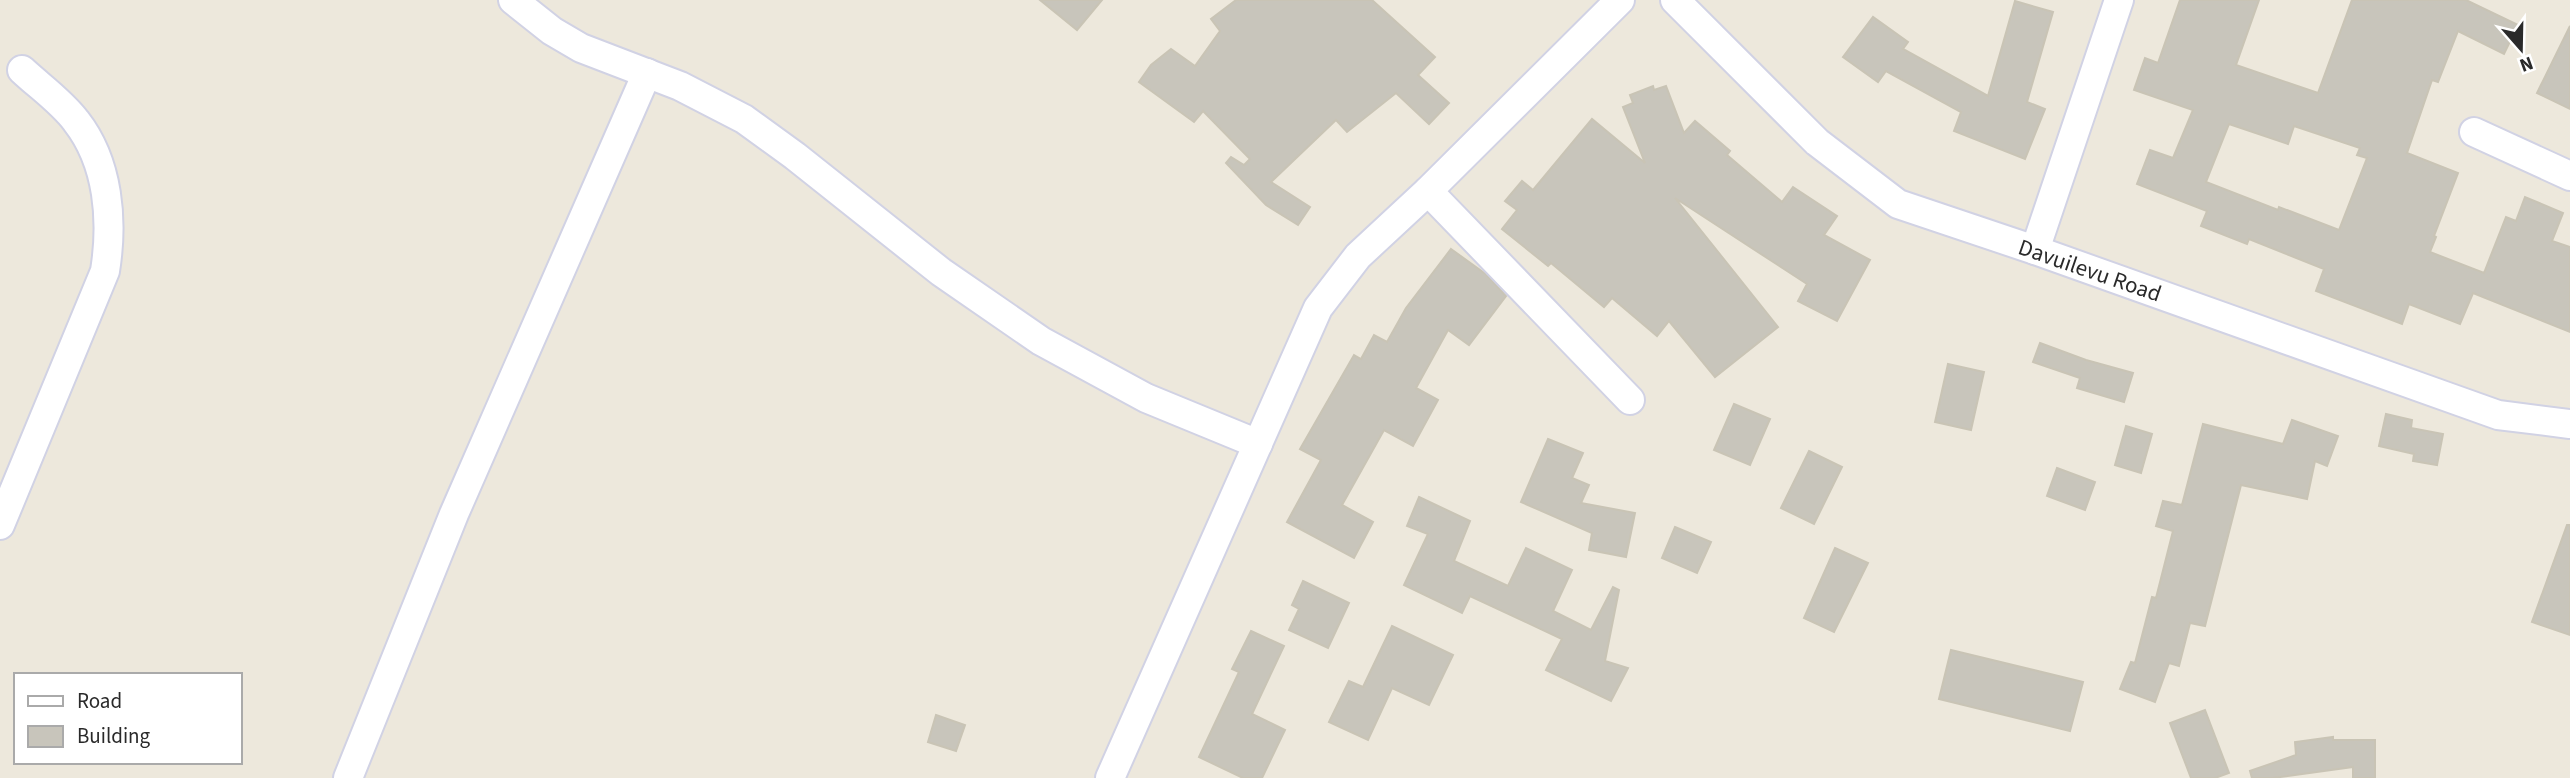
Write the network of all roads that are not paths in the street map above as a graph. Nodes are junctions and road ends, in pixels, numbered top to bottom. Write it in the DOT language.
graph roads {
  1 [pos="513,0"];
  2 [pos="1620,0"];
  3 [pos="1675,0"];
  4 [pos="2119,0"];
  5 [pos="22,70"];
  6 [pos="647,73"];
  7 [pos="2474,132"];
  8 [pos="2570,176"];
  9 [pos="1428,191"];
  10 [pos="2035,250"];
  11 [pos="1630,400"];
  12 [pos="2570,424"];
  13 [pos="1258,444"];
  14 [pos="0,525"];
  15 [pos="348,778"];
  16 [pos="1110,778"];
  1 -- 6 [label="street"];
  2 -- 9 [label="street"];
  3 -- 10 [label="street, Davuilevu Road"];
  4 -- 10 [label="street"];
  5 -- 14 [label="street"];
  6 -- 13 [label="street"];
  6 -- 15 [label="street"];
  7 -- 8 [label="street"];
  9 -- 11 [label="street"];
  9 -- 13 [label="street"];
  10 -- 12 [label="street, Davuilevu Road"];
  13 -- 16 [label="street"];
}
